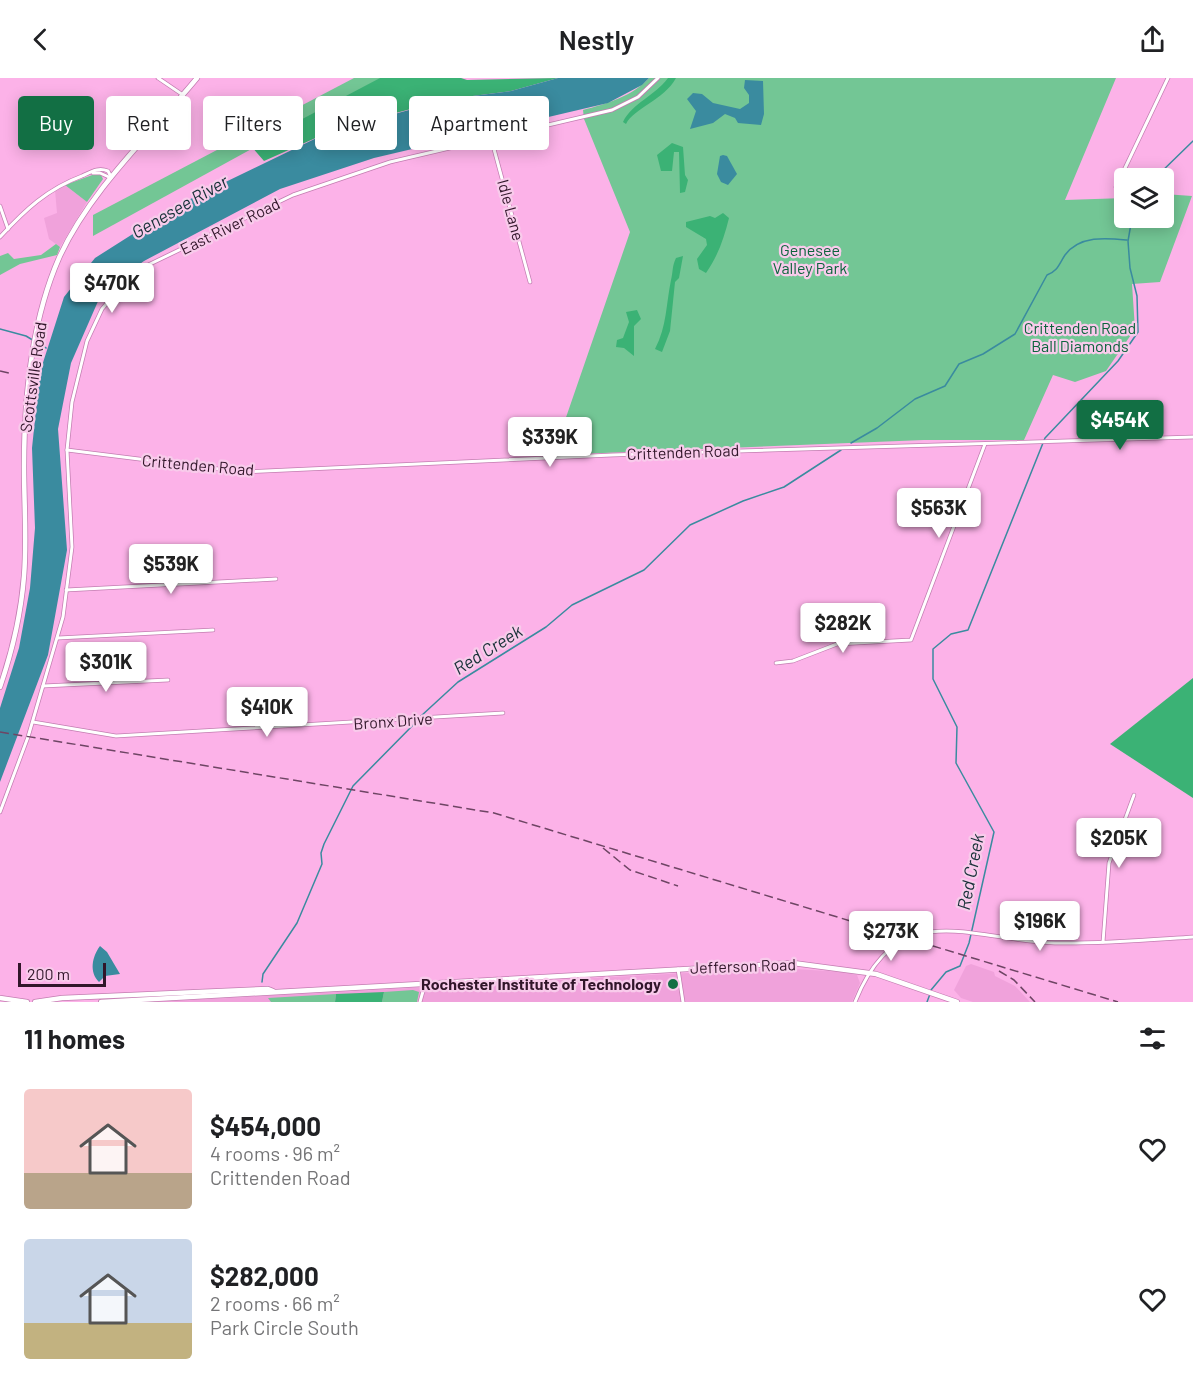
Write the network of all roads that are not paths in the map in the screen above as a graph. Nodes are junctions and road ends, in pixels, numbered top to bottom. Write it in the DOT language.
graph roads {
  1 [pos="158,78"];
  2 [pos="197,78"];
  3 [pos="658,78"];
  4 [pos="1168,78"];
  5 [pos="183,95"];
  6 [pos="549,126"];
  7 [pos="440,150"];
  8 [pos="494,150"];
  9 [pos="1125,168"];
  10 [pos="112,179"];
  11 [pos="0,206"];
  12 [pos="8,229"];
  13 [pos="0,237"];
  14 [pos="530,282"];
  15 [pos="1193,437"];
  16 [pos="985,444"];
  17 [pos="67,450"];
  18 [pos="276,579"];
  19 [pos="66,590"];
  20 [pos="213,630"];
  21 [pos="58,638"];
  22 [pos="776,663"];
  23 [pos="168,680"];
  24 [pos="44,686"];
  25 [pos="0,687"];
  26 [pos="503,713"];
  27 [pos="33,722"];
  28 [pos="1134,795"];
  29 [pos="0,812"];
  30 [pos="1193,937"];
  31 [pos="1103,942"];
  32 [pos="678,969"];
  33 [pos="869,972"];
  34 [pos="425,983"];
  35 [pos="0,998"];
  36 [pos="113,1000"];
  37 [pos="27,1002"];
  38 [pos="35,1002"];
  39 [pos="55,1002"];
  40 [pos="101,1002"];
  41 [pos="420,1002"];
  42 [pos="683,1002"];
  43 [pos="855,1002"];
  44 [pos="957,1002"];
  1 -- 5 [label="street"];
  2 -- 5 [label="main road, Scottsville Road"];
  3 -- 6 [label="street, East River Road"];
  4 -- 9 [label="street"];
  5 -- 10 [label="main road, Scottsville Road"];
  7 -- 17 [label="street, East River Road"];
  8 -- 14 [label="street, Idle Lane"];
  10 -- 12 [label="street"];
  10 -- 25 [label="main road, Scottsville Road"];
  11 -- 12 [label="street"];
  12 -- 13 [label="street"];
  15 -- 16 [label="street, Crittenden Road"];
  16 -- 17 [label="street, Crittenden Road"];
  16 -- 22 [label="street"];
  17 -- 19 [label="street, East River Road"];
  18 -- 19 [label="street"];
  19 -- 21 [label="street, East River Road"];
  20 -- 21 [label="street"];
  21 -- 24 [label="street, East River Road"];
  23 -- 24 [label="street"];
  24 -- 27 [label="street, East River Road"];
  26 -- 27 [label="street, Bronx Drive"];
  27 -- 29 [label="street, East River Road"];
  28 -- 31 [label="street"];
  30 -- 31 [label="street"];
  31 -- 33 [label="street"];
  32 -- 33 [label="main road, Jefferson Road"];
  32 -- 34 [label="main road, Jefferson Road"];
  32 -- 42 [label="street"];
  33 -- 43 [label="street"];
  33 -- 44 [label="main road, Jefferson Road"];
  34 -- 36 [label="main road, Jefferson Road"];
  34 -- 41 [label="street"];
  35 -- 37 [label="main road"];
  36 -- 39 [label="main road, Jefferson Road"];
  36 -- 40 [label="main road, Jefferson Road"];
  38 -- 39 [label="main road, Jefferson Road"];
}
